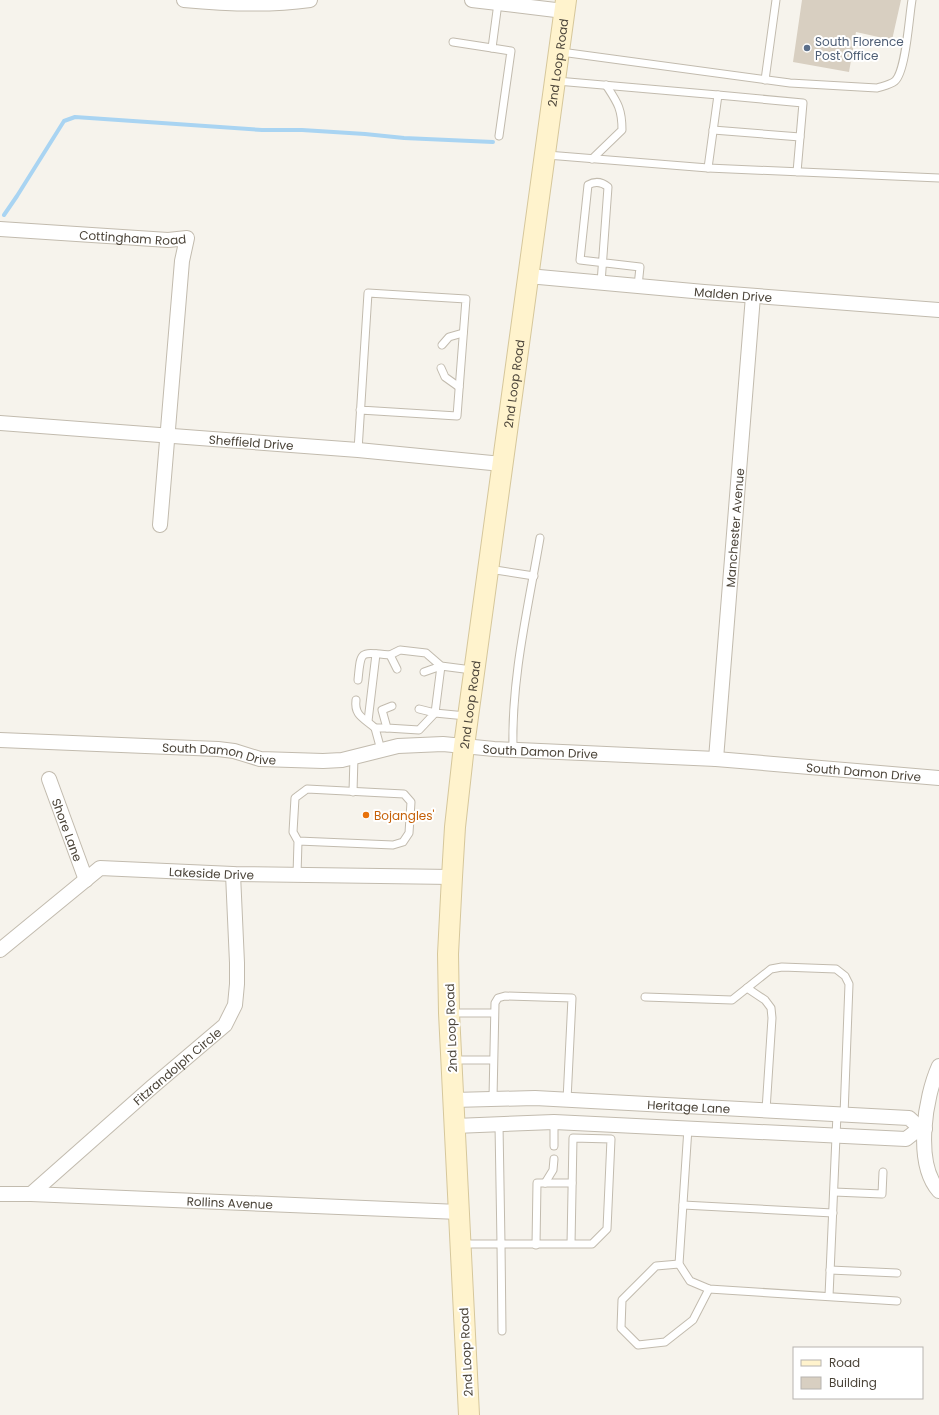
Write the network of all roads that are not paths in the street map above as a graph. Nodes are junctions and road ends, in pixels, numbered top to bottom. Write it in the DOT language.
graph roads {
  1 [pos="184,0"];
  2 [pos="310,0"];
  3 [pos="472,0"];
  4 [pos="776,0"];
  5 [pos="912,0"];
  6 [pos="506,2"];
  7 [pos="565,5"];
  8 [pos="453,42"];
  9 [pos="492,48"];
  10 [pos="558,52"];
  11 [pos="555,80"];
  12 [pos="765,80"];
  13 [pos="606,85"];
  14 [pos="718,95"];
  15 [pos="713,130"];
  16 [pos="499,136"];
  17 [pos="800,137"];
  18 [pos="545,155"];
  19 [pos="592,159"];
  20 [pos="708,168"];
  21 [pos="797,172"];
  22 [pos="939,178"];
  23 [pos="0,228"];
  24 [pos="602,263"];
  25 [pos="528,276"];
  26 [pos="601,283"];
  27 [pos="638,286"];
  28 [pos="754,296"];
  29 [pos="939,310"];
  30 [pos="463,333"];
  31 [pos="442,345"];
  32 [pos="441,368"];
  33 [pos="459,387"];
  34 [pos="360,410"];
  35 [pos="0,423"];
  36 [pos="168,436"];
  37 [pos="358,450"];
  38 [pos="502,464"];
  39 [pos="160,525"];
  40 [pos="540,538"];
  41 [pos="488,569"];
  42 [pos="534,576"];
  43 [pos="376,654"];
  44 [pos="390,655"];
  45 [pos="441,666"];
  46 [pos="397,669"];
  47 [pos="475,670"];
  48 [pos="424,672"];
  49 [pos="358,680"];
  50 [pos="356,700"];
  51 [pos="392,706"];
  52 [pos="369,708"];
  53 [pos="419,709"];
  54 [pos="382,710"];
  55 [pos="435,713"];
  56 [pos="468,716"];
  57 [pos="368,721"];
  58 [pos="375,728"];
  59 [pos="388,728"];
  60 [pos="0,740"];
  61 [pos="464,746"];
  62 [pos="381,750"];
  63 [pos="513,750"];
  64 [pos="354,757"];
  65 [pos="716,759"];
  66 [pos="938,774"];
  67 [pos="49,779"];
  68 [pos="353,792"];
  69 [pos="298,842"];
  70 [pos="233,874"];
  71 [pos="297,875"];
  72 [pos="452,877"];
  73 [pos="86,880"];
  74 [pos="0,950"];
  75 [pos="746,988"];
  76 [pos="645,997"];
  77 [pos="450,1013"];
  78 [pos="494,1013"];
  79 [pos="452,1060"];
  80 [pos="493,1060"];
  81 [pos="939,1066"];
  82 [pos="493,1098"];
  83 [pos="454,1100"];
  84 [pos="567,1100"];
  85 [pos="766,1110"];
  86 [pos="840,1114"];
  87 [pos="554,1122"];
  88 [pos="499,1125"];
  89 [pos="611,1125"];
  90 [pos="455,1126"];
  91 [pos="688,1128"];
  92 [pos="922,1128"];
  93 [pos="837,1136"];
  94 [pos="611,1139"];
  95 [pos="554,1146"];
  96 [pos="554,1159"];
  97 [pos="883,1172"];
  98 [pos="545,1183"];
  99 [pos="572,1183"];
  100 [pos="939,1191"];
  101 [pos="834,1192"];
  102 [pos="0,1194"];
  103 [pos="31,1194"];
  104 [pos="683,1204"];
  105 [pos="459,1212"];
  106 [pos="833,1213"];
  107 [pos="461,1244"];
  108 [pos="500,1244"];
  109 [pos="571,1244"];
  110 [pos="536,1245"];
  111 [pos="679,1264"];
  112 [pos="830,1270"];
  113 [pos="897,1273"];
  114 [pos="709,1289"];
  115 [pos="829,1296"];
  116 [pos="897,1301"];
  117 [pos="502,1331"];
  118 [pos="469,1415"];
  1 -- 2 [label="street"];
  3 -- 6 [label="street"];
  4 -- 12 [label="lane"];
  5 -- 12 [label="lane"];
  6 -- 7 [label="street"];
  6 -- 9 [label="lane"];
  7 -- 10 [label="main road, 2nd Loop Road"];
  8 -- 9 [label="lane"];
  9 -- 16 [label="lane"];
  10 -- 11 [label="main road, 2nd Loop Road"];
  10 -- 12 [label="lane"];
  11 -- 13 [label="lane"];
  11 -- 18 [label="main road, 2nd Loop Road"];
  13 -- 14 [label="lane"];
  13 -- 19 [label="lane"];
  14 -- 15 [label="lane"];
  14 -- 17 [label="lane"];
  15 -- 17 [label="lane"];
  15 -- 20 [label="lane"];
  17 -- 21 [label="lane"];
  18 -- 19 [label="lane"];
  18 -- 25 [label="main road, 2nd Loop Road"];
  19 -- 20 [label="lane"];
  20 -- 21 [label="lane"];
  21 -- 22 [label="lane"];
  23 -- 36 [label="street, Cottingham Road"];
  24 -- 24 [label="lane"];
  24 -- 26 [label="lane"];
  24 -- 27 [label="lane"];
  25 -- 26 [label="street, Malden Drive"];
  25 -- 38 [label="main road, 2nd Loop Road"];
  26 -- 27 [label="street, Malden Drive"];
  27 -- 28 [label="street, Malden Drive"];
  28 -- 29 [label="street, Malden Drive"];
  28 -- 65 [label="street, Manchester Avenue"];
  30 -- 31 [label="lane"];
  30 -- 33 [label="lane"];
  30 -- 34 [label="lane"];
  32 -- 33 [label="lane"];
  33 -- 34 [label="lane"];
  34 -- 37 [label="lane"];
  35 -- 36 [label="street, Sheffield Drive"];
  36 -- 37 [label="street, Sheffield Drive"];
  36 -- 39 [label="street"];
  37 -- 38 [label="street, Sheffield Drive"];
  38 -- 41 [label="main road, 2nd Loop Road"];
  40 -- 42 [label="lane"];
  41 -- 42 [label="lane"];
  41 -- 47 [label="main road, 2nd Loop Road"];
  42 -- 63 [label="lane"];
  43 -- 44 [label="lane"];
  43 -- 49 [label="lane"];
  43 -- 52 [label="lane"];
  44 -- 45 [label="lane"];
  44 -- 46 [label="lane"];
  45 -- 47 [label="lane"];
  45 -- 48 [label="lane"];
  45 -- 55 [label="lane"];
  47 -- 56 [label="main road, 2nd Loop Road"];
  50 -- 57 [label="lane"];
  51 -- 54 [label="lane"];
  52 -- 54 [label="lane"];
  52 -- 57 [label="lane"];
  53 -- 55 [label="lane"];
  54 -- 59 [label="lane"];
  55 -- 56 [label="lane"];
  55 -- 59 [label="lane"];
  56 -- 61 [label="main road, 2nd Loop Road"];
  57 -- 58 [label="lane"];
  58 -- 59 [label="lane"];
  58 -- 62 [label="lane"];
  60 -- 64 [label="street, South Damon Drive"];
  61 -- 62 [label="street, South Damon Drive"];
  61 -- 63 [label="street, South Damon Drive"];
  61 -- 72 [label="main road, 2nd Loop Road"];
  62 -- 64 [label="street, South Damon Drive"];
  63 -- 65 [label="street, South Damon Drive"];
  64 -- 68 [label="lane"];
  65 -- 66 [label="street, South Damon Drive"];
  67 -- 73 [label="street, Shore Lane"];
  68 -- 69 [label="lane"];
  68 -- 69 [label="lane"];
  69 -- 71 [label="lane"];
  70 -- 71 [label="street, Lakeside Drive"];
  70 -- 73 [label="street, Lakeside Drive"];
  70 -- 103 [label="street, Fitzrandolph Circle"];
  71 -- 72 [label="street, Lakeside Drive"];
  72 -- 77 [label="main road, 2nd Loop Road"];
  73 -- 74 [label="street, Lakeside Drive"];
  75 -- 76 [label="lane"];
  75 -- 85 [label="lane"];
  75 -- 86 [label="lane"];
  77 -- 78 [label="lane"];
  77 -- 79 [label="main road, 2nd Loop Road"];
  78 -- 80 [label="lane"];
  78 -- 84 [label="lane"];
  79 -- 80 [label="lane"];
  79 -- 83 [label="main road, 2nd Loop Road"];
  80 -- 82 [label="lane"];
  81 -- 92 [label="street"];
  82 -- 83 [label="street, Heritage Lane"];
  82 -- 84 [label="street, Heritage Lane"];
  83 -- 90 [label="main road, 2nd Loop Road"];
  84 -- 85 [label="street, Heritage Lane"];
  85 -- 86 [label="street, Heritage Lane"];
  86 -- 92 [label="street, Heritage Lane"];
  86 -- 93 [label="lane"];
  87 -- 88 [label="street, Heritage Lane"];
  87 -- 89 [label="street, Heritage Lane"];
  87 -- 95 [label="lane"];
  88 -- 90 [label="street, Heritage Lane"];
  88 -- 108 [label="lane"];
  89 -- 91 [label="street, Heritage Lane"];
  89 -- 94 [label="lane"];
  90 -- 105 [label="main road, 2nd Loop Road"];
  91 -- 93 [label="street, Heritage Lane"];
  91 -- 104 [label="lane"];
  92 -- 93 [label="street, Heritage Lane"];
  92 -- 100 [label="street"];
  93 -- 101 [label="lane"];
  94 -- 99 [label="lane"];
  94 -- 109 [label="lane"];
  96 -- 98 [label="lane"];
  97 -- 101 [label="lane"];
  98 -- 99 [label="lane"];
  98 -- 110 [label="lane"];
  99 -- 109 [label="lane"];
  101 -- 106 [label="lane"];
  102 -- 103 [label="street, Rollins Avenue"];
  103 -- 105 [label="street, Rollins Avenue"];
  104 -- 106 [label="lane"];
  104 -- 111 [label="lane"];
  105 -- 107 [label="main road, 2nd Loop Road"];
  106 -- 112 [label="lane"];
  107 -- 108 [label="lane"];
  107 -- 118 [label="main road, 2nd Loop Road"];
  108 -- 110 [label="lane"];
  108 -- 117 [label="lane"];
  109 -- 110 [label="lane"];
  111 -- 114 [label="lane"];
  111 -- 114 [label="lane"];
  112 -- 113 [label="lane"];
  112 -- 115 [label="lane"];
  114 -- 115 [label="lane"];
  115 -- 116 [label="lane"];
}
